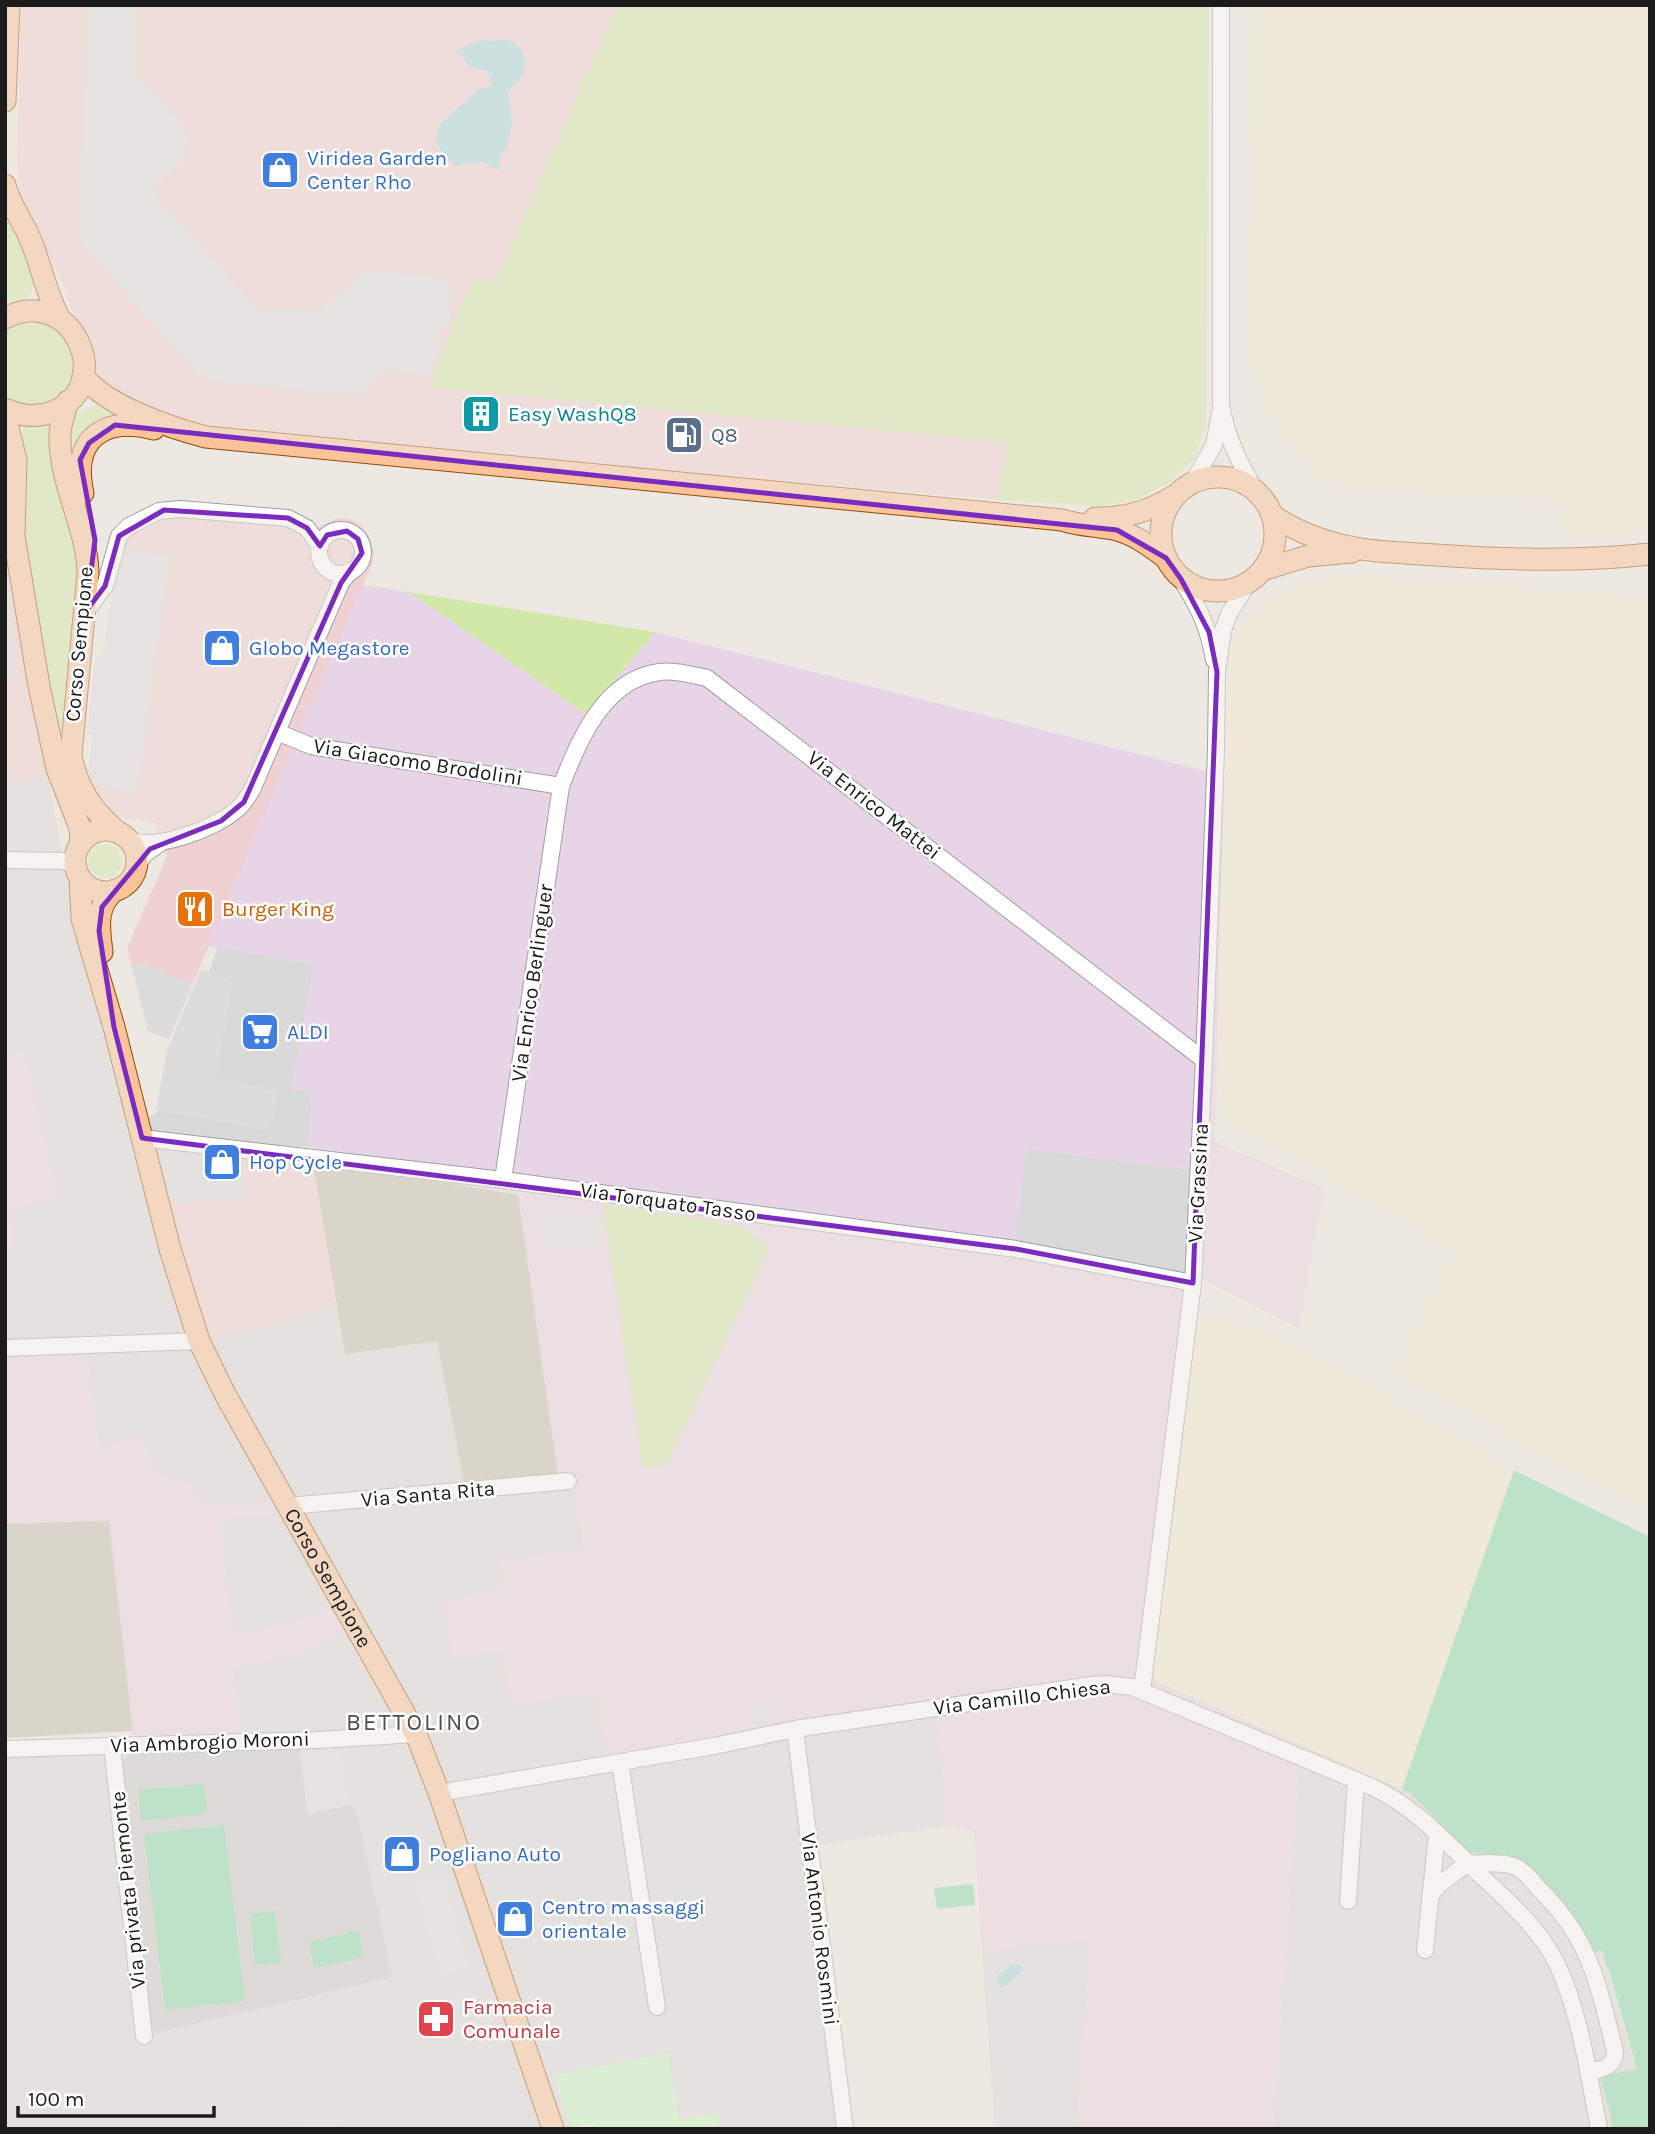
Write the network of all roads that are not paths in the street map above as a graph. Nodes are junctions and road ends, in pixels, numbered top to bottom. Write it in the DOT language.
graph roads {
  1 [pos="1221,5"];
  2 [pos="8,22"];
  3 [pos="5,101"];
  4 [pos="5,185"];
  5 [pos="41,268"];
  6 [pos="13,315"];
  7 [pos="60,319"];
  8 [pos="83,375"];
  9 [pos="71,399"];
  10 [pos="122,404"];
  11 [pos="1221,404"];
  12 [pos="5,409"];
  13 [pos="5,415"];
  14 [pos="177,430"];
  15 [pos="1184,489"];
  16 [pos="1255,490"];
  17 [pos="5,494"];
  18 [pos="1272,514"];
  19 [pos="1062,520"];
  20 [pos="9,541"];
  21 [pos="320,546"];
  22 [pos="1361,549"];
  23 [pos="1650,554"];
  24 [pos="1166,558"];
  25 [pos="88,561"];
  26 [pos="324,566"];
  27 [pos="1265,569"];
  28 [pos="351,571"];
  29 [pos="1181,579"];
  30 [pos="1247,584"];
  31 [pos="330,608"];
  32 [pos="86,611"];
  33 [pos="1217,672"];
  34 [pos="277,732"];
  35 [pos="561,786"];
  36 [pos="123,836"];
  37 [pos="164,841"];
  38 [pos="5,860"];
  39 [pos="78,861"];
  40 [pos="136,867"];
  41 [pos="114,890"];
  42 [pos="114,1027"];
  43 [pos="1204,1060"];
  44 [pos="142,1138"];
  45 [pos="503,1180"];
  46 [pos="1193,1283"];
  47 [pos="199,1341"];
  48 [pos="5,1348"];
  49 [pos="568,1481"];
  50 [pos="288,1506"];
  51 [pos="1142,1690"];
  52 [pos="795,1730"];
  53 [pos="416,1734"];
  54 [pos="113,1745"];
  55 [pos="5,1749"];
  56 [pos="620,1762"];
  57 [pos="1356,1780"];
  58 [pos="439,1793"];
  59 [pos="1437,1833"];
  60 [pos="1468,1863"];
  61 [pos="1430,1896"];
  62 [pos="1348,1901"];
  63 [pos="1425,1950"];
  64 [pos="657,2007"];
  65 [pos="144,2036"];
  66 [pos="1588,2072"];
  67 [pos="553,2129"];
  68 [pos="845,2129"];
  69 [pos="1599,2129"];
  1 -- 11 [label="street"];
  2 -- 3 [label="main road"];
  4 -- 5 [label="main road"];
  5 -- 6 [label="main road"];
  5 -- 7 [label="main road"];
  6 -- 7 [label="main road"];
  7 -- 8 [label="main road"];
  8 -- 9 [label="main road, Corso Sempione"];
  8 -- 10 [label="main road"];
  9 -- 10 [label="main road"];
  9 -- 12 [label="main road"];
  9 -- 25 [label="main road, Corso Sempione"];
  10 -- 14 [label="main road"];
  11 -- 15 [label="street"];
  11 -- 16 [label="street"];
  13 -- 20 [label="main road, Corso Sempione"];
  14 -- 19 [label="main road"];
  14 -- 25 [label="main road"];
  15 -- 16 [label="main road"];
  15 -- 19 [label="main road"];
  15 -- 24 [label="main road"];
  16 -- 18 [label="main road"];
  17 -- 20 [label="main road"];
  18 -- 22 [label="main road"];
  18 -- 27 [label="main road"];
  19 -- 24 [label="main road"];
  20 -- 39 [label="main road, Corso Sempione"];
  21 -- 26 [label="street"];
  21 -- 28 [label="street"];
  21 -- 32 [label="street"];
  22 -- 23 [label="main road"];
  22 -- 27 [label="main road"];
  24 -- 29 [label="main road"];
  25 -- 32 [label="main road, Corso Sempione"];
  26 -- 28 [label="street"];
  26 -- 31 [label="street"];
  27 -- 30 [label="main road"];
  28 -- 31 [label="street"];
  29 -- 30 [label="main road"];
  29 -- 33 [label="street, Via Grassina"];
  30 -- 33 [label="street, Via Grassina"];
  31 -- 34 [label="street"];
  32 -- 36 [label="main road, Corso Sempione"];
  33 -- 43 [label="street, Via Grassina"];
  34 -- 35 [label="street, Via Giacomo Brodolini"];
  34 -- 37 [label="street"];
  35 -- 43 [label="street, Via Enrico Mattei"];
  35 -- 45 [label="street, Via Enrico Berlinguer"];
  36 -- 37 [label="street"];
  36 -- 39 [label="main road"];
  36 -- 40 [label="main road"];
  37 -- 40 [label="street"];
  38 -- 39 [label="street"];
  39 -- 41 [label="main road"];
  39 -- 42 [label="main road, Corso Sempione"];
  40 -- 41 [label="main road"];
  41 -- 42 [label="main road, Corso Sempione"];
  42 -- 44 [label="main road, Corso Sempione"];
  43 -- 46 [label="street, Via Grassina"];
  44 -- 45 [label="street, Via Torquato Tasso"];
  44 -- 47 [label="main road, Corso Sempione"];
  45 -- 46 [label="street, Via Torquato Tasso"];
  46 -- 51 [label="street, Via Grassina"];
  47 -- 48 [label="street"];
  47 -- 50 [label="main road, Corso Sempione"];
  49 -- 50 [label="street, Via Santa Rita"];
  50 -- 53 [label="main road, Corso Sempione"];
  51 -- 52 [label="street, Via Camillo Chiesa"];
  51 -- 57 [label="street, Via Camillo Chiesa"];
  52 -- 56 [label="street, Via Camillo Chiesa"];
  52 -- 68 [label="street, Via Antonio Rosmini"];
  53 -- 54 [label="street, Via Ambrogio Moroni"];
  53 -- 58 [label="main road, Corso Sempione"];
  54 -- 55 [label="street, Via Ambrogio Moroni"];
  54 -- 65 [label="street, Via privata Piemonte"];
  56 -- 58 [label="street, Via Camillo Chiesa"];
  56 -- 64 [label="street"];
  57 -- 59 [label="street, Via Camillo Chiesa"];
  57 -- 62 [label="street"];
  58 -- 67 [label="main road, Corso Sempione"];
  59 -- 60 [label="street, Via Camillo Chiesa"];
  59 -- 61 [label="street"];
  60 -- 61 [label="street"];
  60 -- 66 [label="street, Via Camillo Chiesa"];
  60 -- 66 [label="street"];
  61 -- 63 [label="street"];
  66 -- 69 [label="street, Via Camillo Chiesa"];
}
